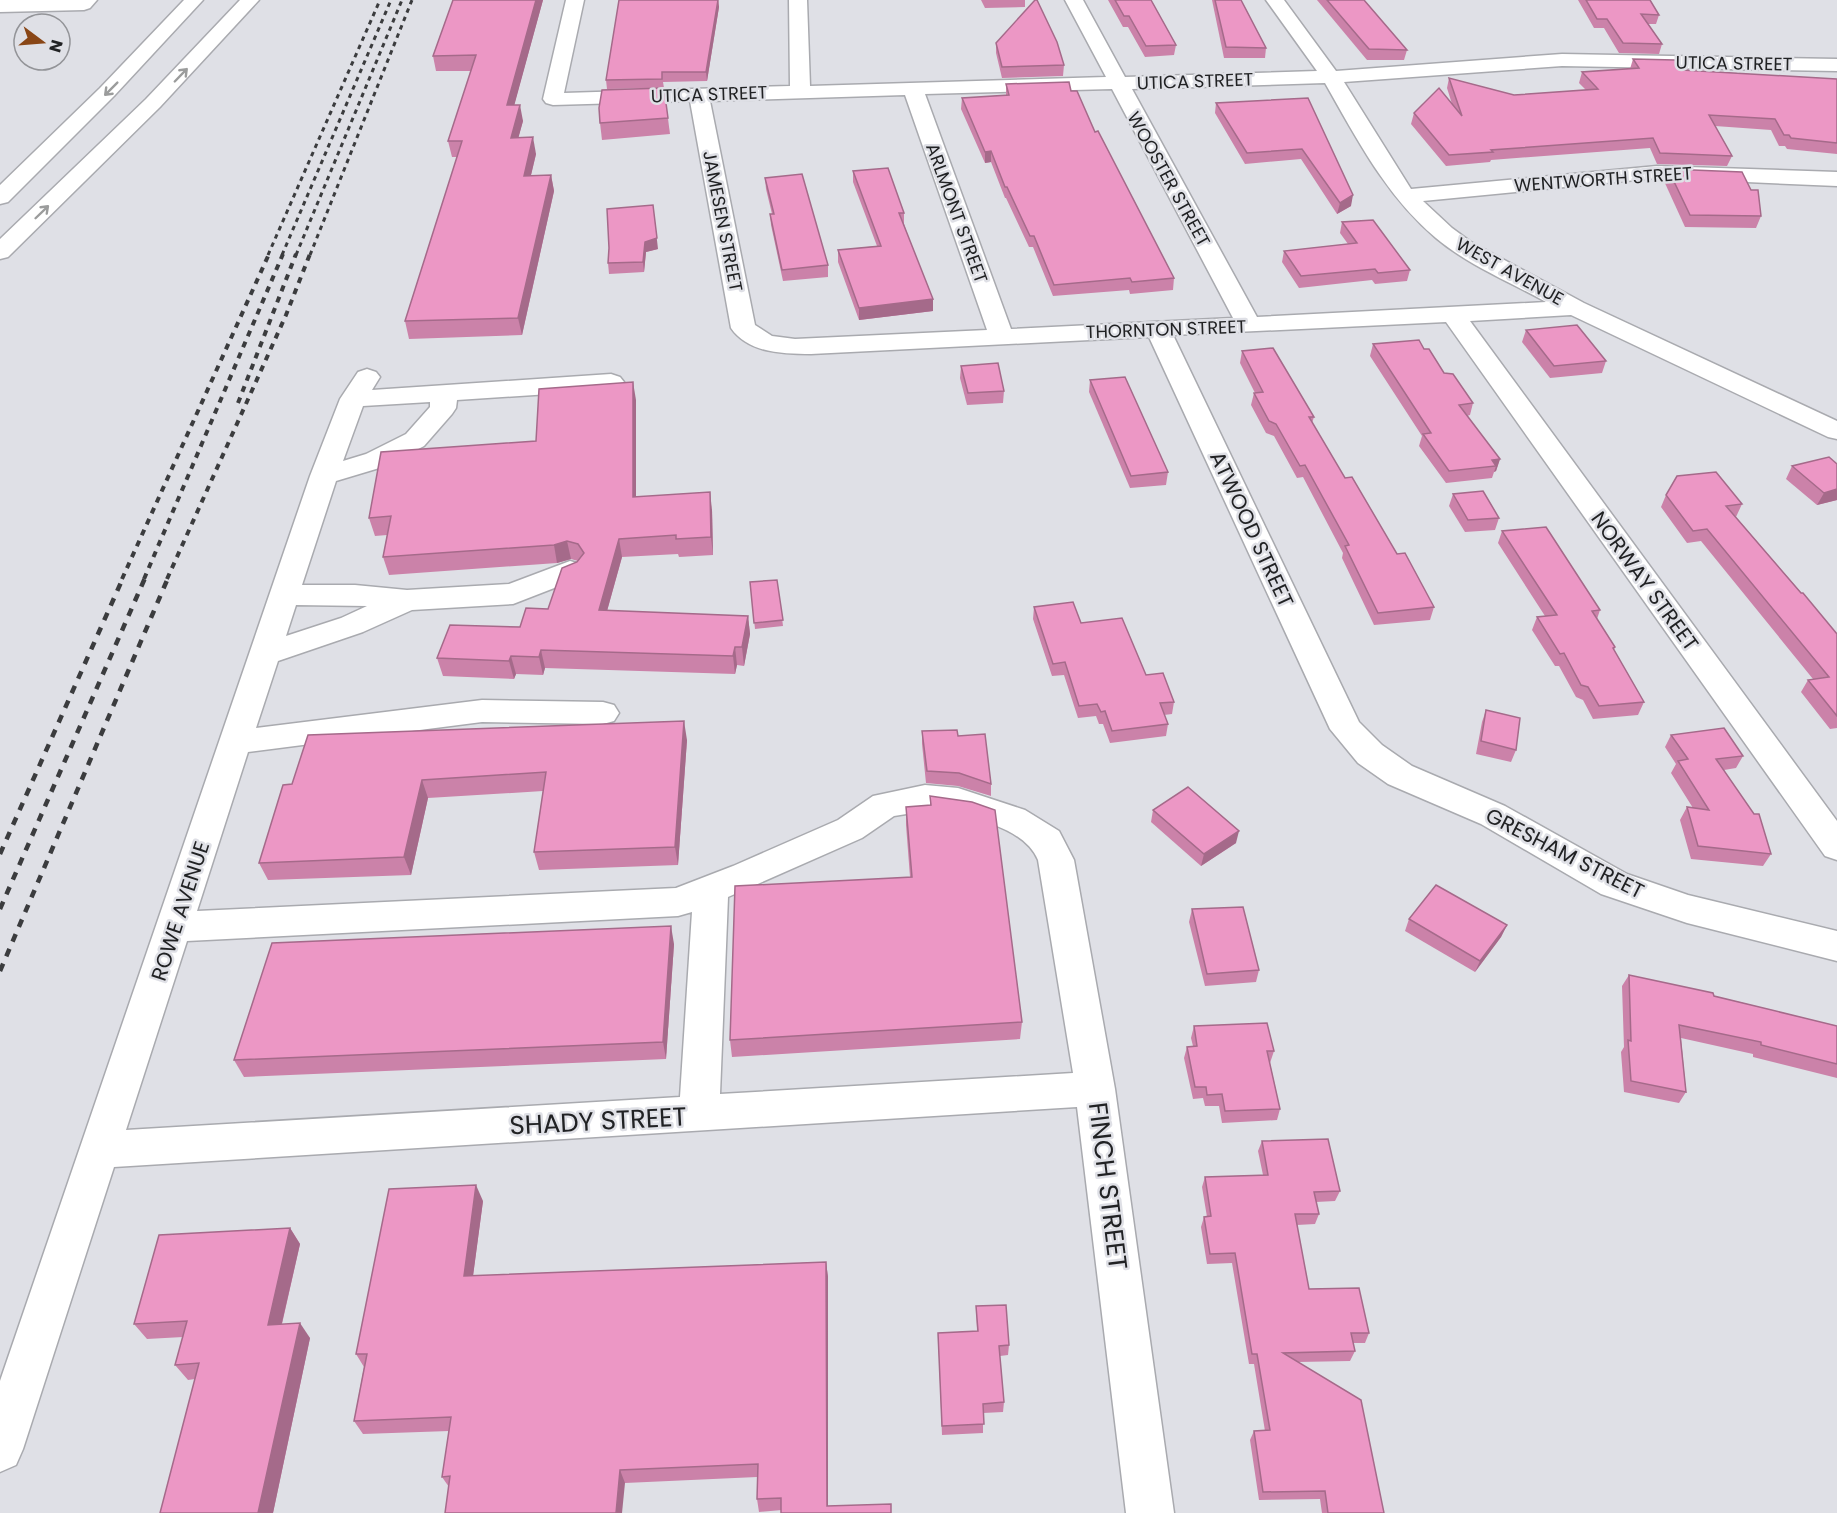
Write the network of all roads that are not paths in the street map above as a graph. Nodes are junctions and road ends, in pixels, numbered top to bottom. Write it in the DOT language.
graph roads {
  1 [pos="194,0"];
  2 [pos="250,0"];
  3 [pos="575,0"];
  4 [pos="798,0"];
  5 [pos="1074,0"];
  6 [pos="1275,0"];
  7 [pos="86,2"];
  8 [pos="0,6"];
  9 [pos="1837,65"];
  10 [pos="1331,77"];
  11 [pos="1117,83"];
  12 [pos="913,90"];
  13 [pos="800,91"];
  14 [pos="699,93"];
  15 [pos="1837,179"];
  16 [pos="1405,196"];
  17 [pos="0,197"];
  18 [pos="0,252"];
  19 [pos="1575,308"];
  20 [pos="1454,315"];
  21 [pos="1249,326"];
  22 [pos="1158,329"];
  23 [pos="1001,335"];
  24 [pos="758,341"];
  25 [pos="611,382"];
  26 [pos="444,395"];
  27 [pos="1837,431"];
  28 [pos="324,476"];
  29 [pos="570,571"];
  30 [pos="284,595"];
  31 [pos="407,600"];
  32 [pos="265,654"];
  33 [pos="603,713"];
  34 [pos="1346,729"];
  35 [pos="236,742"];
  36 [pos="1837,847"];
  37 [pos="711,889"];
  38 [pos="174,927"];
  39 [pos="1837,946"];
  40 [pos="1095,1089"];
  41 [pos="699,1115"];
  42 [pos="100,1150"];
  43 [pos="0,1449"];
  44 [pos="1150,1513"];
  1 -- 17 [label="main road, one-way"];
  18 -- 2 [label="main road, one-way"];
  3 -- 14 [label="main road, UTICA STREET"];
  4 -- 13 [label="main road"];
  5 -- 11 [label="main road, WOOSTER STREET"];
  6 -- 10 [label="main road, WEST AVENUE"];
  7 -- 8 [label="main road"];
  9 -- 10 [label="main road, UTICA STREET"];
  10 -- 11 [label="main road, UTICA STREET"];
  10 -- 16 [label="main road, WEST AVENUE"];
  11 -- 12 [label="main road, UTICA STREET"];
  11 -- 21 [label="main road, WOOSTER STREET"];
  12 -- 13 [label="main road, UTICA STREET"];
  12 -- 23 [label="main road, ARLMONT STREET"];
  13 -- 14 [label="main road, UTICA STREET"];
  14 -- 24 [label="main road, JAMESEN STREET"];
  15 -- 16 [label="main road, WENTWORTH STREET"];
  16 -- 19 [label="main road, WEST AVENUE"];
  19 -- 20 [label="main road, THORNTON STREET"];
  19 -- 27 [label="main road, WEST AVENUE"];
  20 -- 21 [label="main road, THORNTON STREET"];
  20 -- 36 [label="main road, NORWAY STREET"];
  21 -- 22 [label="main road, THORNTON STREET"];
  22 -- 23 [label="main road, THORNTON STREET"];
  22 -- 34 [label="main road, ATWOOD STREET"];
  23 -- 24 [label="main road, THORNTON STREET"];
  25 -- 26 [label="main road"];
  26 -- 28 [label="main road"];
  26 -- 28 [label="main road, ROWE AVENUE"];
  28 -- 30 [label="main road, ROWE AVENUE"];
  29 -- 31 [label="main road"];
  30 -- 31 [label="main road"];
  30 -- 32 [label="main road, ROWE AVENUE"];
  31 -- 32 [label="main road"];
  32 -- 35 [label="main road, ROWE AVENUE"];
  33 -- 35 [label="main road"];
  34 -- 39 [label="main road, GRESHAM STREET"];
  35 -- 38 [label="main road, ROWE AVENUE"];
  37 -- 38 [label="main road"];
  37 -- 40 [label="main road, FINCH STREET"];
  37 -- 41 [label="main road"];
  38 -- 42 [label="main road, ROWE AVENUE"];
  40 -- 41 [label="main road, SHADY STREET"];
  40 -- 44 [label="main road, FINCH STREET"];
  41 -- 42 [label="main road, SHADY STREET"];
  42 -- 43 [label="main road, ROWE AVENUE"];
}
